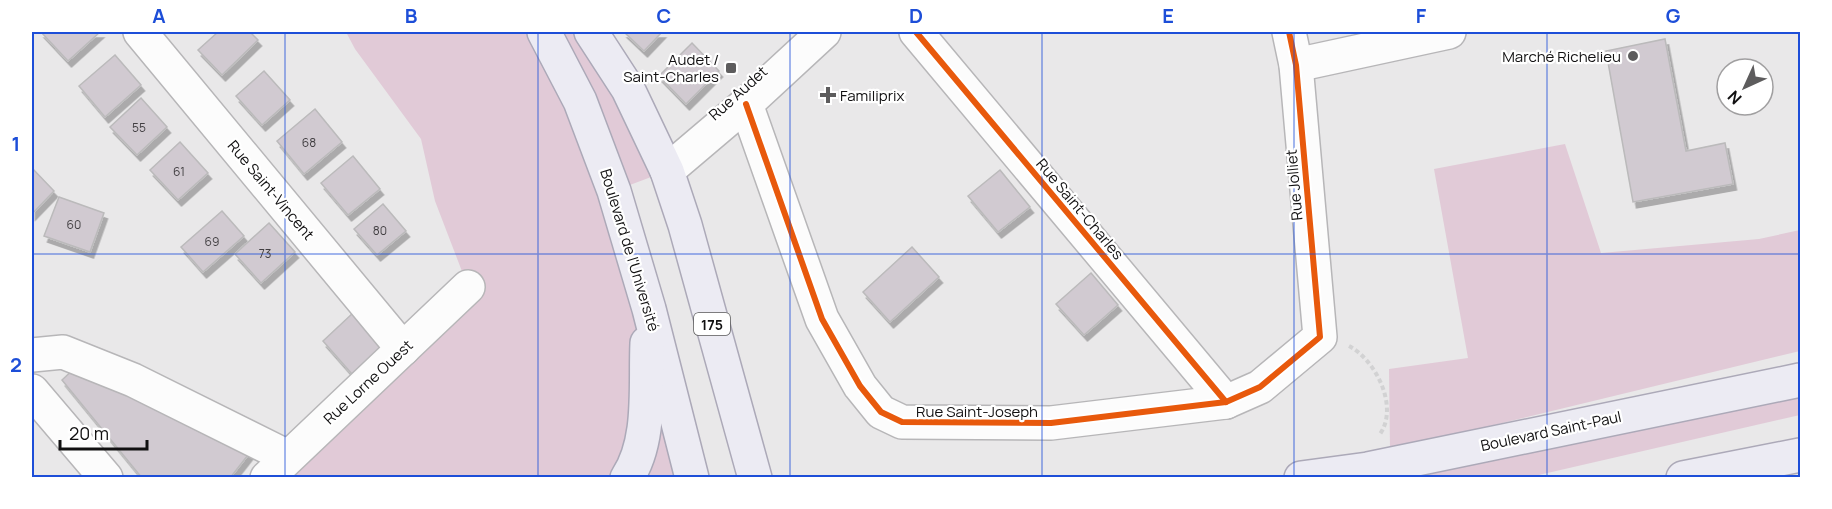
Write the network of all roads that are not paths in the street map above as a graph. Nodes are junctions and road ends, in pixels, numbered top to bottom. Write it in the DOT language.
graph roads {
  1 [pos="140,32"];
  2 [pos="544,32"];
  3 [pos="591,32"];
  4 [pos="824,32"];
  5 [pos="916,32"];
  6 [pos="1289,32"];
  7 [pos="1449,32"];
  8 [pos="1296,65"];
  9 [pos="746,104"];
  10 [pos="667,171"];
  11 [pos="468,287"];
  12 [pos="649,309"];
  13 [pos="1320,337"];
  14 [pos="403,349"];
  15 [pos="32,355"];
  16 [pos="1800,380"];
  17 [pos="32,391"];
  18 [pos="1226,402"];
  19 [pos="1800,455"];
  20 [pos="278,467"];
  21 [pos="106,477"];
  22 [pos="627,477"];
  23 [pos="692,477"];
  24 [pos="755,477"];
  25 [pos="1301,477"];
  26 [pos="1683,477"];
  1 -- 14 [label="street, Rue Saint-Vincent"];
  2 -- 12 [label="main road, Boulevard de l'Université"];
  3 -- 10 [label="main road, 175"];
  4 -- 9 [label="street, Rue Audet"];
  5 -- 18 [label="street, Rue Saint-Charles"];
  6 -- 8 [label="street, Rue Jolliet"];
  7 -- 8 [label="street"];
  8 -- 13 [label="street, Rue Jolliet"];
  9 -- 10 [label="street, Rue Audet"];
  9 -- 18 [label="street, Rue Saint-Joseph"];
  10 -- 24 [label="main road, 175"];
  11 -- 14 [label="street, Rue Lorne Ouest"];
  12 -- 22 [label="main road"];
  12 -- 23 [label="main road, Boulevard de l'Université"];
  13 -- 18 [label="street, Rue Saint-Joseph"];
  14 -- 20 [label="street, Rue Lorne Ouest"];
  15 -- 20 [label="street"];
  16 -- 25 [label="main road, Boulevard Saint-Paul"];
  17 -- 21 [label="street"];
  19 -- 26 [label="main road"];
}
